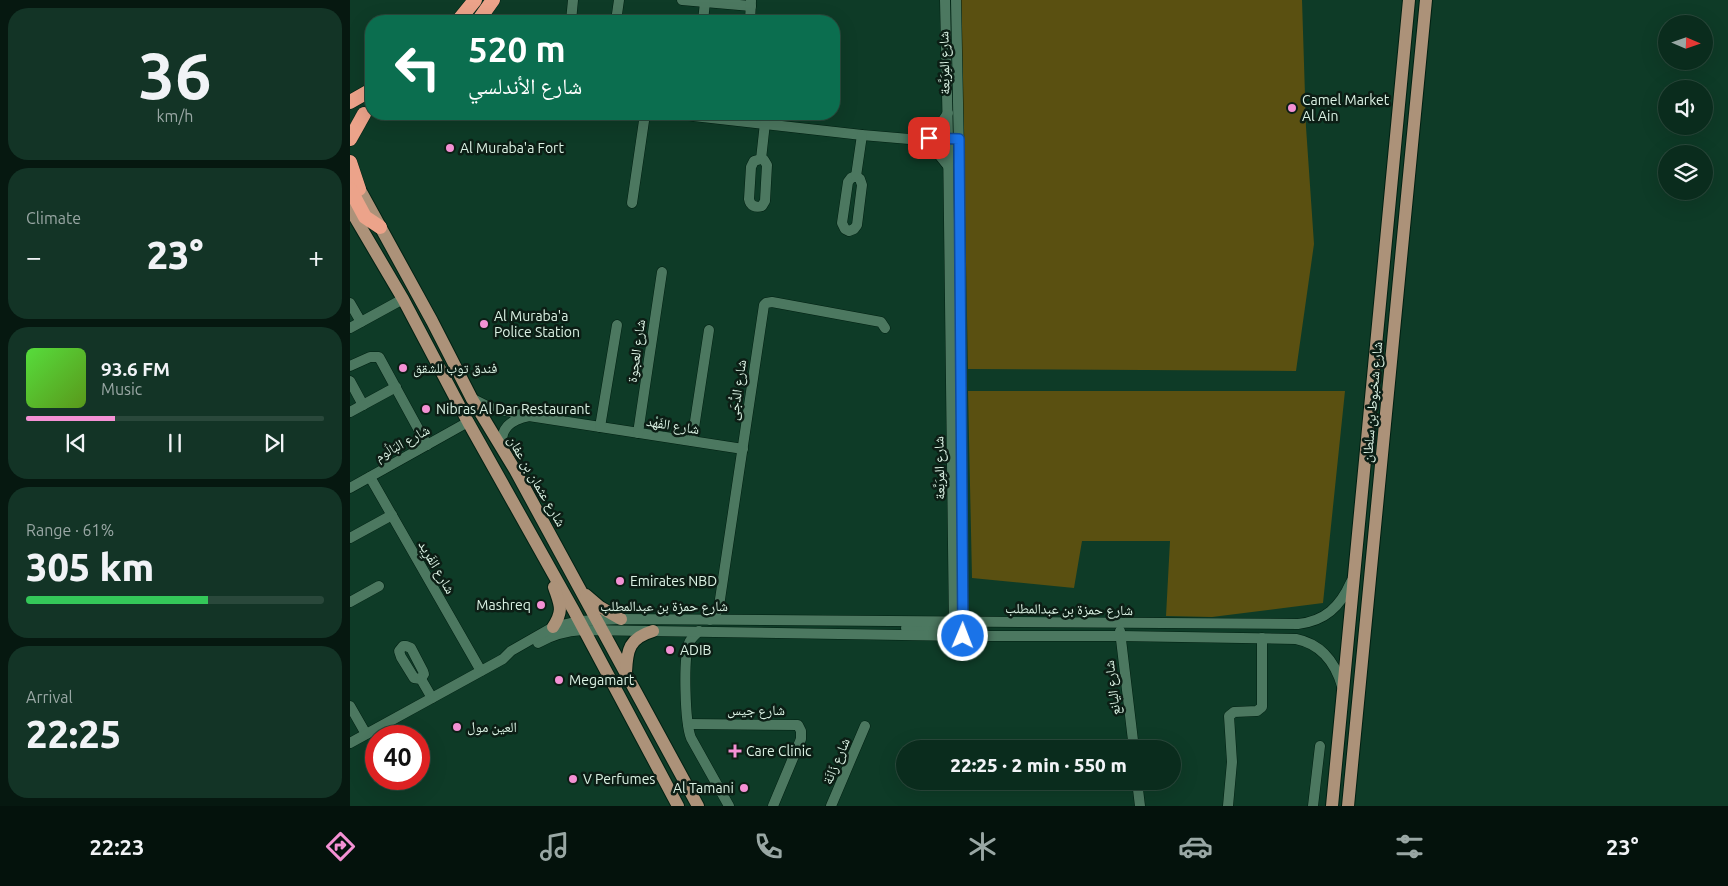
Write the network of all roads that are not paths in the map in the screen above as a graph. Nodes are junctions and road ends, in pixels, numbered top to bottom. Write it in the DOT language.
graph roads {
  1 [pos="475,0"];
  2 [pos="493,0"];
  3 [pos="573,0"];
  4 [pos="619,0"];
  5 [pos="682,0"];
  6 [pos="945,0"];
  7 [pos="956,0"];
  8 [pos="1409,0"];
  9 [pos="1426,0"];
  10 [pos="705,2"];
  11 [pos="751,3"];
  12 [pos="463,15"];
  13 [pos="482,15"];
  14 [pos="572,15"];
  15 [pos="617,15"];
  16 [pos="704,15"];
  17 [pos="361,97"];
  18 [pos="350,111"];
  19 [pos="365,113"];
  20 [pos="948,113"];
  21 [pos="365,116"];
  22 [pos="644,120"];
  23 [pos="755,120"];
  24 [pos="350,122"];
  25 [pos="765,123"];
  26 [pos="862,135"];
  27 [pos="350,139"];
  28 [pos="921,140"];
  29 [pos="948,142"];
  30 [pos="959,142"];
  31 [pos="761,159"];
  32 [pos="350,162"];
  33 [pos="948,166"];
  34 [pos="350,171"];
  35 [pos="856,176"];
  36 [pos="355,189"];
  37 [pos="632,203"];
  38 [pos="350,209"];
  39 [pos="380,227"];
  40 [pos="662,272"];
  41 [pos="402,299"];
  42 [pos="350,303"];
  43 [pos="361,322"];
  44 [pos="617,325"];
  45 [pos="350,328"];
  46 [pos="885,328"];
  47 [pos="709,330"];
  48 [pos="350,366"];
  49 [pos="350,380"];
  50 [pos="396,387"];
  51 [pos="472,399"];
  52 [pos="363,405"];
  53 [pos="350,412"];
  54 [pos="529,416"];
  55 [pos="468,422"];
  56 [pos="600,427"];
  57 [pos="638,433"];
  58 [pos="692,441"];
  59 [pos="427,445"];
  60 [pos="502,449"];
  61 [pos="742,449"];
  62 [pos="370,477"];
  63 [pos="350,488"];
  64 [pos="392,515"];
  65 [pos="350,538"];
  66 [pos="548,566"];
  67 [pos="1354,574"];
  68 [pos="379,586"];
  69 [pos="580,589"];
  70 [pos="350,602"];
  71 [pos="719,606"];
  72 [pos="621,619"];
  73 [pos="710,620"];
  74 [pos="729,620"];
  75 [pos="597,621"];
  76 [pos="1119,624"];
  77 [pos="553,626"];
  78 [pos="581,626"];
  79 [pos="958,629"];
  80 [pos="652,631"];
  81 [pos="699,631"];
  82 [pos="671,632"];
  83 [pos="1120,636"];
  84 [pos="1262,638"];
  85 [pos="687,651"];
  86 [pos="503,659"];
  87 [pos="481,671"];
  88 [pos="626,672"];
  89 [pos="421,679"];
  90 [pos="1343,690"];
  91 [pos="350,697"];
  92 [pos="432,698"];
  93 [pos="350,706"];
  94 [pos="688,724"];
  95 [pos="382,725"];
  96 [pos="866,726"];
  97 [pos="365,732"];
  98 [pos="365,735"];
  99 [pos="1133,740"];
  100 [pos="350,743"];
  101 [pos="1320,746"];
  102 [pos="1138,790"];
  103 [pos="678,806"];
  104 [pos="698,806"];
  105 [pos="729,806"];
  106 [pos="774,806"];
  107 [pos="831,806"];
  108 [pos="1140,806"];
  109 [pos="1228,806"];
  110 [pos="1313,806"];
  111 [pos="1332,806"];
  112 [pos="1348,806"];
  1 -- 12 [label="highway"];
  2 -- 13 [label="highway"];
  3 -- 14 [label="street"];
  4 -- 15 [label="street"];
  5 -- 10 [label="street"];
  6 -- 20 [label="street, شارع المِرَبَّعة"];
  7 -- 30 [label="street, شارع المِرَبَّعة"];
  8 -- 67 [label="main road, شارع شخبوط بن سلطان"];
  9 -- 112 [label="main road, شارع شخبوط بن سلطان"];
  10 -- 11 [label="street"];
  10 -- 16 [label="street"];
  17 -- 18 [label="highway"];
  19 -- 24 [label="highway"];
  20 -- 28 [label="street"];
  20 -- 29 [label="street, شارع المِرَبَّعة"];
  21 -- 27 [label="highway"];
  22 -- 37 [label="street"];
  23 -- 25 [label="street"];
  25 -- 26 [label="street"];
  25 -- 31 [label="street"];
  26 -- 28 [label="street"];
  26 -- 35 [label="street"];
  28 -- 29 [label="street"];
  28 -- 33 [label="street"];
  29 -- 30 [label="street"];
  29 -- 33 [label="street, شارع المِرَبَّعة"];
  30 -- 79 [label="street, شارع المِرَبَّعة"];
  32 -- 36 [label="highway"];
  33 -- 79 [label="street, شارع المِرَبَّعة"];
  34 -- 36 [label="main road"];
  35 -- 35 [label="street"];
  36 -- 39 [label="highway"];
  38 -- 41 [label="main road"];
  39 -- 51 [label="main road, شارع عثمان بن عفان"];
  40 -- 57 [label="street, شارع العجوة"];
  41 -- 43 [label="street"];
  41 -- 55 [label="main road"];
  42 -- 43 [label="street"];
  43 -- 45 [label="street"];
  44 -- 56 [label="street"];
  46 -- 61 [label="street, شارع الدُّجَى"];
  47 -- 58 [label="street"];
  48 -- 50 [label="street"];
  49 -- 52 [label="street"];
  50 -- 52 [label="street"];
  50 -- 59 [label="street"];
  51 -- 54 [label="street, شارع الفَهْد"];
  51 -- 60 [label="main road, شارع عثمان بن عفان"];
  52 -- 53 [label="street"];
  54 -- 56 [label="street, شارع الفَهْد"];
  54 -- 60 [label="street"];
  55 -- 59 [label="street, شارع البَالُوم"];
  55 -- 66 [label="main road"];
  56 -- 57 [label="street, شارع الفَهْد"];
  57 -- 58 [label="street, شارع الفَهْد"];
  58 -- 61 [label="street, شارع الفَهْد"];
  59 -- 62 [label="street, شارع البَالُوم"];
  60 -- 69 [label="main road, شارع عثمان بن عفان"];
  61 -- 71 [label="street, شارع الدُّجَى"];
  62 -- 63 [label="street, شارع البَالُوم"];
  62 -- 64 [label="street, شارع الفَرِيد"];
  64 -- 65 [label="street"];
  64 -- 87 [label="street, شارع الفَرِيد"];
  66 -- 75 [label="main road"];
  66 -- 77 [label="main road"];
  66 -- 78 [label="main road"];
  67 -- 76 [label="street, شارع حمزة بن عبدالمطلب"];
  67 -- 90 [label="main road, شارع شخبوط بن سلطان"];
  68 -- 70 [label="street"];
  69 -- 72 [label="main road"];
  69 -- 75 [label="main road, شارع عثمان بن عفان"];
  71 -- 73 [label="street, شارع الدُّجَى"];
  71 -- 74 [label="street"];
  72 -- 73 [label="street, شارع حمزة بن عبدالمطلب"];
  72 -- 75 [label="street, شارع حمزة بن عبدالمطلب"];
  73 -- 74 [label="street, شارع حمزة بن عبدالمطلب"];
  74 -- 79 [label="street, شارع حمزة بن عبدالمطلب"];
  75 -- 78 [label="street, شارع حمزة بن عبدالمطلب"];
  75 -- 80 [label="street, شارع حمزة بن عبدالمطلب"];
  75 -- 88 [label="main road, شارع عثمان بن عفان"];
  76 -- 79 [label="street, شارع حمزة بن عبدالمطلب"];
  76 -- 83 [label="street, شارع اليانع"];
  77 -- 78 [label="street"];
  77 -- 86 [label="street"];
  78 -- 86 [label="street"];
  78 -- 103 [label="main road"];
  79 -- 81 [label="street, شارع حمزة بن عبدالمطلب"];
  79 -- 83 [label="street, شارع حمزة بن عبدالمطلب"];
  80 -- 82 [label="street, شارع حمزة بن عبدالمطلب"];
  80 -- 88 [label="main road"];
  81 -- 82 [label="street, شارع حمزة بن عبدالمطلب"];
  81 -- 85 [label="street"];
  82 -- 85 [label="street"];
  83 -- 84 [label="street, شارع حمزة بن عبدالمطلب"];
  83 -- 99 [label="street, شارع اليانع"];
  84 -- 90 [label="street, شارع حمزة بن عبدالمطلب"];
  84 -- 109 [label="street"];
  85 -- 94 [label="street"];
  86 -- 87 [label="street"];
  87 -- 92 [label="street"];
  88 -- 104 [label="main road, شارع عثمان بن عفان"];
  89 -- 92 [label="street"];
  90 -- 111 [label="main road, شارع شخبوط بن سلطان"];
  91 -- 93 [label="street"];
  92 -- 95 [label="street"];
  93 -- 97 [label="street"];
  94 -- 105 [label="street"];
  94 -- 106 [label="street, شارع جيس"];
  96 -- 107 [label="street, شارع زَانَة"];
  98 -- 100 [label="street"];
  101 -- 110 [label="street"];
  102 -- 108 [label="street"];
}
